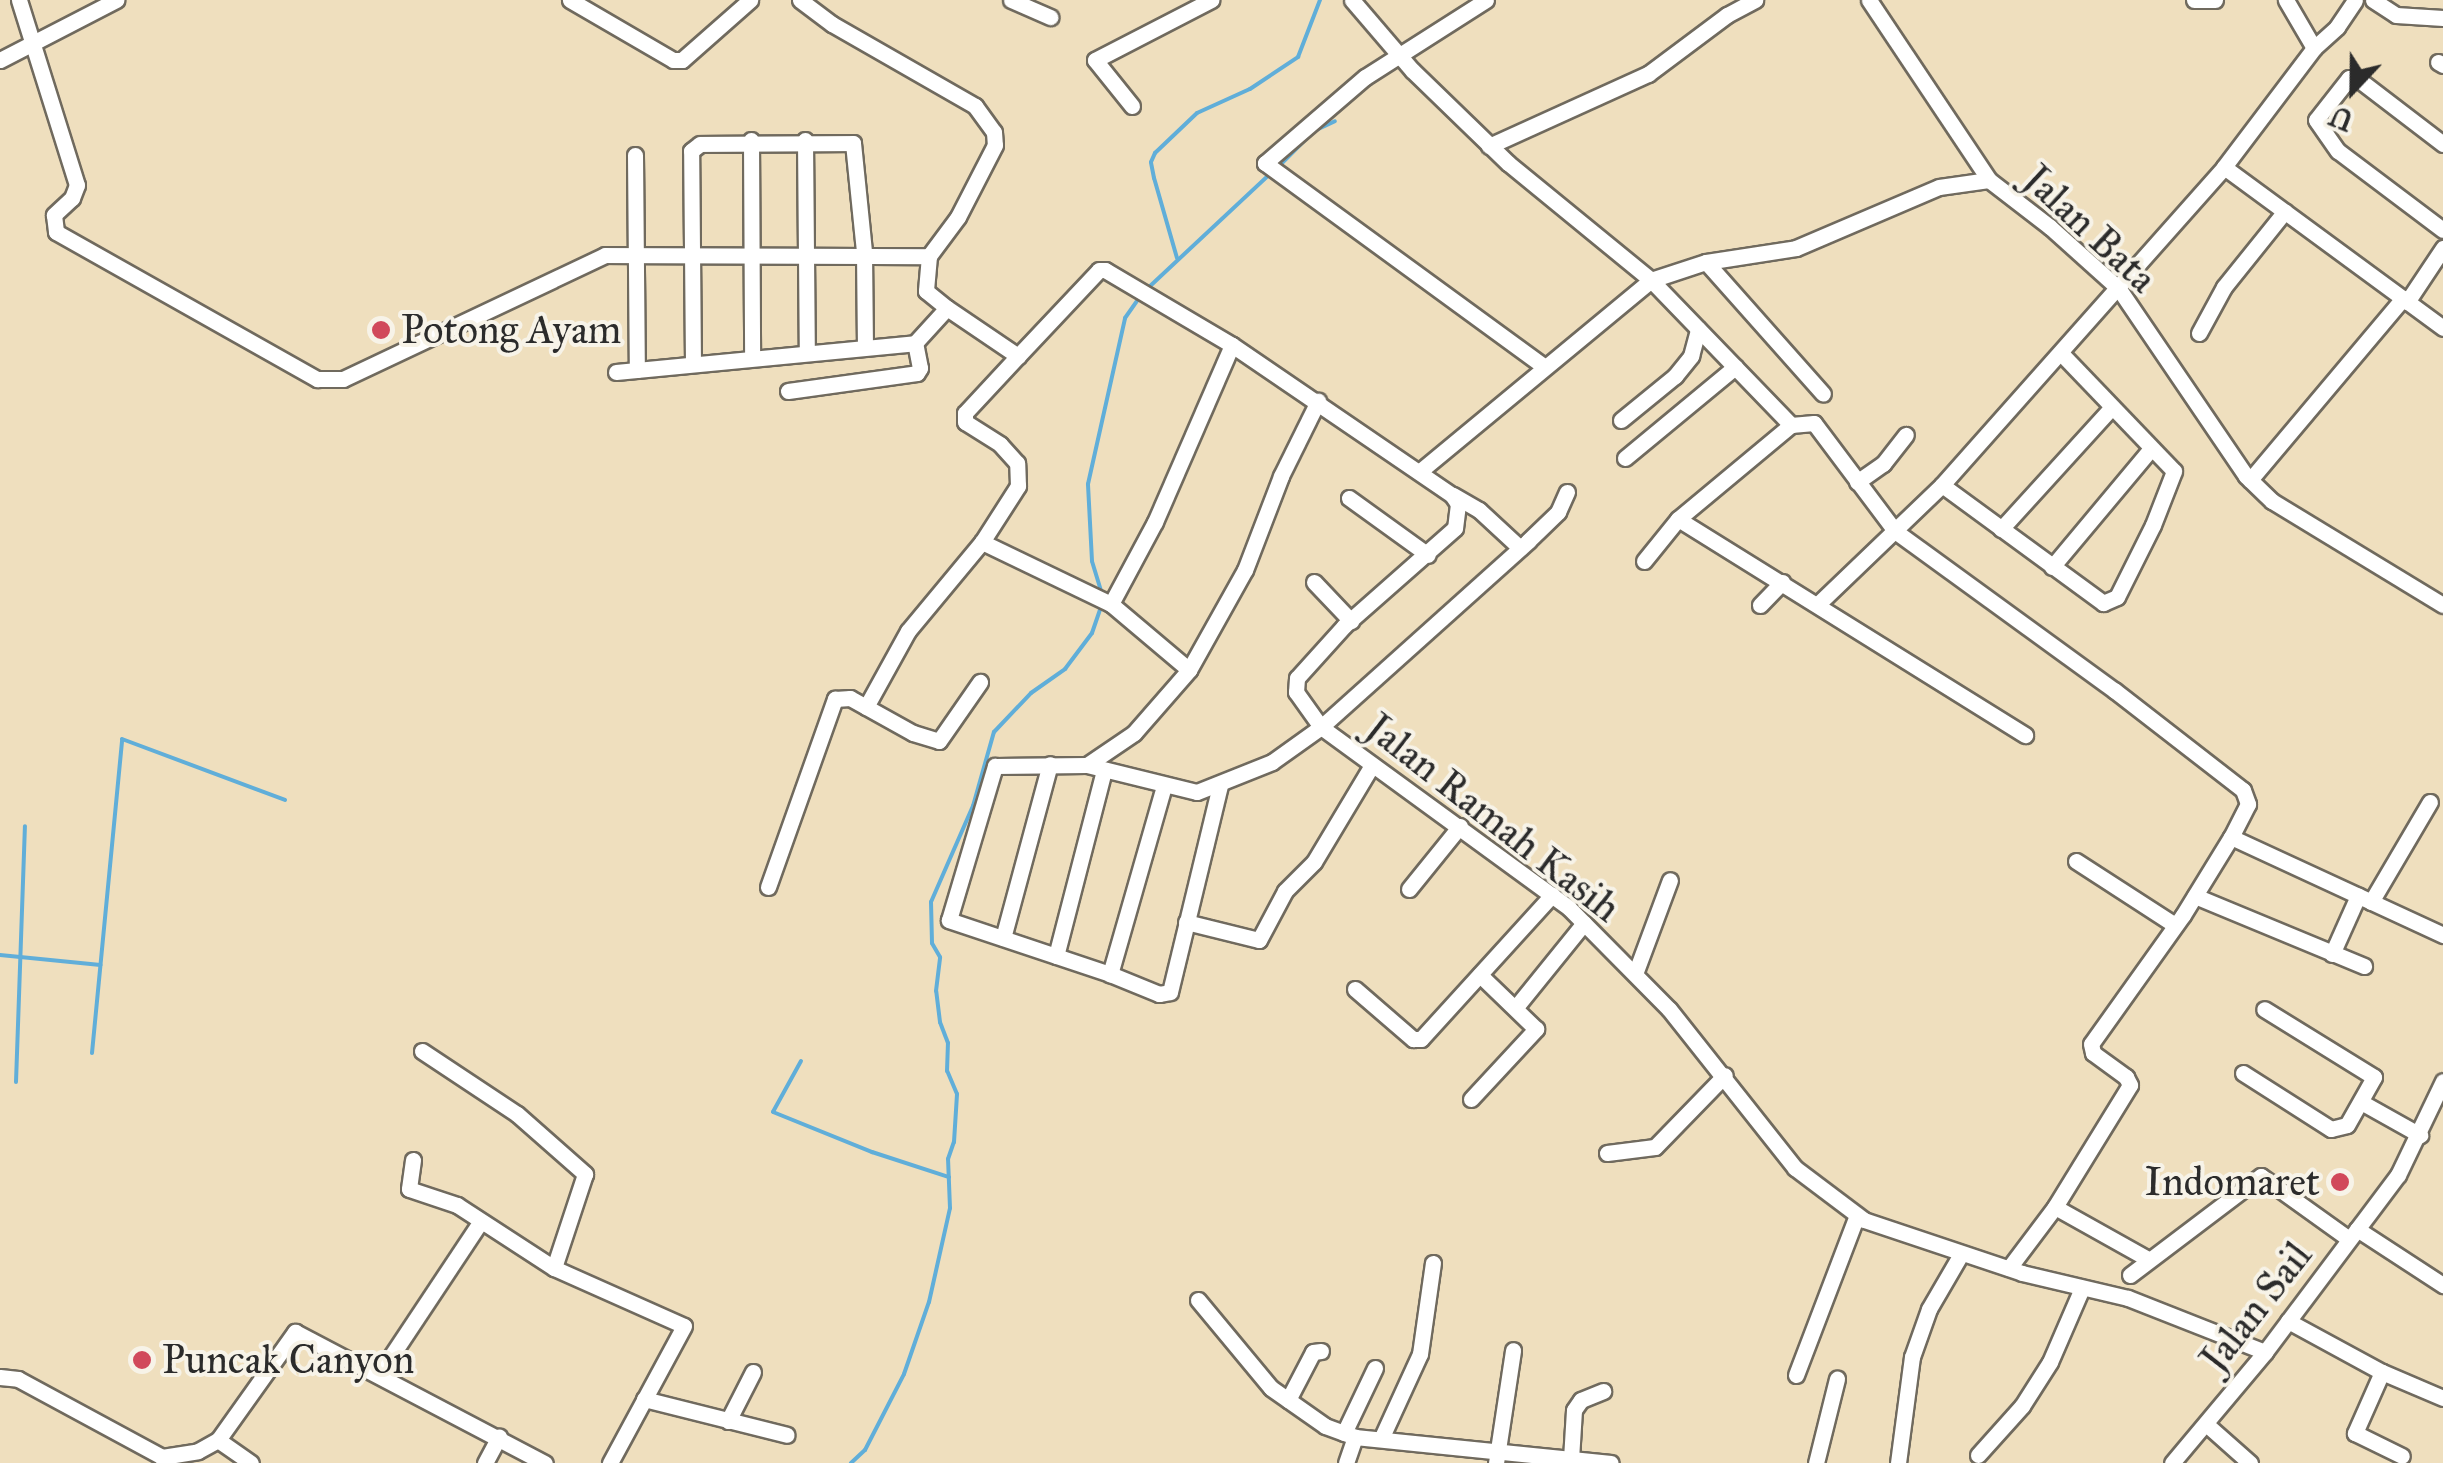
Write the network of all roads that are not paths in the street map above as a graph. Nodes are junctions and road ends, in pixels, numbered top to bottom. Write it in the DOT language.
graph roads {
  1 [pos="116,0"];
  2 [pos="750,0"];
  3 [pos="800,0"];
  4 [pos="1211,0"];
  5 [pos="1486,0"];
  6 [pos="1715,0"];
  7 [pos="1754,0"];
  8 [pos="1869,0"];
  9 [pos="2194,0"];
  10 [pos="2215,0"];
  11 [pos="2286,0"];
  12 [pos="2355,0"];
  13 [pos="2373,0"];
  14 [pos="572,1"];
  15 [pos="19,2"];
  16 [pos="1020,2"];
  17 [pos="1354,2"];
  18 [pos="0,6"];
  19 [pos="1727,14"];
  20 [pos="1050,17"];
  21 [pos="2443,18"];
  22 [pos="32,42"];
  23 [pos="2314,48"];
  24 [pos="1400,55"];
  25 [pos="0,60"];
  26 [pos="1132,106"];
  27 [pos="751,140"];
  28 [pos="805,140"];
  29 [pos="2443,144"];
  30 [pos="1490,146"];
  31 [pos="635,155"];
  32 [pos="2224,167"];
  33 [pos="1989,180"];
  34 [pos="2285,212"];
  35 [pos="2443,230"];
  36 [pos="2443,248"];
  37 [pos="864,252"];
  38 [pos="806,253"];
  39 [pos="637,254"];
  40 [pos="693,254"];
  41 [pos="751,254"];
  42 [pos="929,256"];
  43 [pos="1706,262"];
  44 [pos="1650,280"];
  45 [pos="2119,289"];
  46 [pos="926,291"];
  47 [pos="2405,300"];
  48 [pos="947,308"];
  49 [pos="1698,328"];
  50 [pos="2443,328"];
  51 [pos="2199,334"];
  52 [pos="920,336"];
  53 [pos="1232,345"];
  54 [pos="865,347"];
  55 [pos="808,353"];
  56 [pos="2062,354"];
  57 [pos="1018,356"];
  58 [pos="752,358"];
  59 [pos="693,364"];
  60 [pos="1545,367"];
  61 [pos="1734,367"];
  62 [pos="638,370"];
  63 [pos="616,372"];
  64 [pos="788,391"];
  65 [pos="1822,394"];
  66 [pos="1318,401"];
  67 [pos="2112,406"];
  68 [pos="1621,420"];
  69 [pos="1791,425"];
  70 [pos="1906,435"];
  71 [pos="2150,450"];
  72 [pos="1624,458"];
  73 [pos="1420,472"];
  74 [pos="2250,480"];
  75 [pos="1857,482"];
  76 [pos="1942,485"];
  77 [pos="1567,492"];
  78 [pos="1452,495"];
  79 [pos="1348,498"];
  80 [pos="1678,519"];
  81 [pos="2001,529"];
  82 [pos="1895,532"];
  83 [pos="982,542"];
  84 [pos="1520,548"];
  85 [pos="1428,555"];
  86 [pos="1644,561"];
  87 [pos="2052,566"];
  88 [pos="1314,582"];
  89 [pos="1782,582"];
  90 [pos="1104,601"];
  91 [pos="1818,604"];
  92 [pos="2443,605"];
  93 [pos="1760,606"];
  94 [pos="1351,621"];
  95 [pos="1190,670"];
  96 [pos="980,682"];
  97 [pos="866,706"];
  98 [pos="1321,727"];
  99 [pos="2025,735"];
  100 [pos="1050,764"];
  101 [pos="1372,764"];
  102 [pos="1087,765"];
  103 [pos="1104,770"];
  104 [pos="1164,786"];
  105 [pos="1220,786"];
  106 [pos="2430,802"];
  107 [pos="1460,826"];
  108 [pos="2231,838"];
  109 [pos="2076,861"];
  110 [pos="1670,880"];
  111 [pos="768,887"];
  112 [pos="1409,888"];
  113 [pos="1552,895"];
  114 [pos="2196,896"];
  115 [pos="2365,899"];
  116 [pos="1186,922"];
  117 [pos="1584,923"];
  118 [pos="2174,925"];
  119 [pos="2443,935"];
  120 [pos="1003,938"];
  121 [pos="2332,954"];
  122 [pos="1056,956"];
  123 [pos="2364,966"];
  124 [pos="1110,974"];
  125 [pos="1635,974"];
  126 [pos="1480,975"];
  127 [pos="1355,990"];
  128 [pos="1516,1007"];
  129 [pos="2264,1010"];
  130 [pos="422,1051"];
  131 [pos="2243,1074"];
  132 [pos="1724,1075"];
  133 [pos="2442,1085"];
  134 [pos="1471,1098"];
  135 [pos="2361,1102"];
  136 [pos="2420,1135"];
  137 [pos="1607,1153"];
  138 [pos="413,1160"];
  139 [pos="2055,1207"];
  140 [pos="1857,1215"];
  141 [pos="481,1221"];
  142 [pos="2353,1234"];
  143 [pos="1961,1254"];
  144 [pos="2148,1259"];
  145 [pos="1433,1264"];
  146 [pos="554,1268"];
  147 [pos="2008,1268"];
  148 [pos="2130,1275"];
  149 [pos="2443,1285"];
  150 [pos="2082,1288"];
  151 [pos="1198,1300"];
  152 [pos="2288,1322"];
  153 [pos="1513,1350"];
  154 [pos="1321,1351"];
  155 [pos="2265,1352"];
  156 [pos="1374,1368"];
  157 [pos="752,1372"];
  158 [pos="2382,1372"];
  159 [pos="380,1373"];
  160 [pos="0,1376"];
  161 [pos="1796,1376"];
  162 [pos="1837,1379"];
  163 [pos="1603,1391"];
  164 [pos="2443,1398"];
  165 [pos="644,1399"];
  166 [pos="1288,1400"];
  167 [pos="728,1421"];
  168 [pos="2206,1424"];
  169 [pos="787,1435"];
  170 [pos="1349,1435"];
  171 [pos="499,1437"];
  172 [pos="1381,1439"];
  173 [pos="218,1440"];
  174 [pos="1978,1455"];
  175 [pos="2402,1456"];
  176 [pos="1496,1457"];
  177 [pos="1571,1459"];
  178 [pos="164,1460"];
  179 [pos="251,1463"];
  180 [pos="485,1463"];
  181 [pos="545,1463"];
  182 [pos="610,1463"];
  183 [pos="1346,1463"];
  184 [pos="1607,1463"];
  185 [pos="1816,1463"];
  186 [pos="1898,1463"];
  187 [pos="2172,1463"];
  188 [pos="2250,1463"];
  1 -- 22 [label="street"];
  2 -- 14 [label="street"];
  3 -- 42 [label="street"];
  4 -- 26 [label="street"];
  5 -- 24 [label="street"];
  6 -- 19 [label="street"];
  7 -- 19 [label="street"];
  8 -- 33 [label="street"];
  9 -- 10 [label="street"];
  11 -- 23 [label="street"];
  12 -- 23 [label="street"];
  13 -- 21 [label="street"];
  15 -- 18 [label="street"];
  15 -- 22 [label="street"];
  16 -- 20 [label="street"];
  17 -- 24 [label="street"];
  19 -- 30 [label="street"];
  22 -- 25 [label="street"];
  22 -- 39 [label="street"];
  23 -- 32 [label="street"];
  24 -- 30 [label="street"];
  24 -- 60 [label="street"];
  27 -- 28 [label="street"];
  27 -- 40 [label="street"];
  27 -- 41 [label="street"];
  28 -- 37 [label="street"];
  28 -- 38 [label="street"];
  29 -- 35 [label="street"];
  30 -- 44 [label="street"];
  31 -- 39 [label="street"];
  32 -- 34 [label="street"];
  32 -- 45 [label="street"];
  33 -- 43 [label="street, Jalan Bata"];
  33 -- 45 [label="street, Jalan Bata"];
  34 -- 47 [label="street"];
  34 -- 51 [label="street"];
  36 -- 47 [label="street"];
  37 -- 38 [label="street"];
  37 -- 42 [label="street"];
  37 -- 54 [label="street"];
  38 -- 41 [label="street"];
  38 -- 55 [label="street"];
  39 -- 40 [label="street"];
  39 -- 62 [label="street"];
  40 -- 41 [label="street"];
  40 -- 59 [label="street"];
  41 -- 58 [label="street"];
  42 -- 46 [label="street"];
  43 -- 44 [label="street, Jalan Bata"];
  43 -- 65 [label="street"];
  44 -- 49 [label="street"];
  44 -- 60 [label="street, Jalan Bata"];
  45 -- 56 [label="street"];
  45 -- 74 [label="street, Jalan Bata"];
  46 -- 48 [label="street"];
  46 -- 52 [label="street"];
  47 -- 50 [label="street"];
  47 -- 74 [label="street"];
  48 -- 52 [label="street"];
  48 -- 57 [label="street"];
  49 -- 61 [label="street"];
  49 -- 68 [label="street"];
  52 -- 54 [label="street"];
  52 -- 64 [label="street"];
  53 -- 57 [label="street"];
  53 -- 66 [label="street"];
  53 -- 90 [label="street"];
  54 -- 55 [label="street"];
  55 -- 58 [label="street"];
  56 -- 67 [label="street"];
  56 -- 76 [label="street"];
  57 -- 83 [label="street"];
  58 -- 59 [label="street"];
  59 -- 62 [label="street"];
  60 -- 73 [label="street, Jalan Bata"];
  61 -- 69 [label="street"];
  61 -- 72 [label="street"];
  62 -- 63 [label="street"];
  66 -- 73 [label="street"];
  66 -- 95 [label="street"];
  67 -- 71 [label="street"];
  67 -- 81 [label="street"];
  69 -- 75 [label="street"];
  69 -- 80 [label="street"];
  70 -- 75 [label="street"];
  71 -- 87 [label="street"];
  71 -- 87 [label="street"];
  73 -- 78 [label="street"];
  74 -- 92 [label="street, Jalan Bata"];
  75 -- 82 [label="street"];
  76 -- 81 [label="street"];
  76 -- 82 [label="street"];
  77 -- 84 [label="street"];
  78 -- 84 [label="street"];
  78 -- 85 [label="street, Jalan Ramah Kasih"];
  79 -- 85 [label="street"];
  80 -- 86 [label="street"];
  80 -- 89 [label="street"];
  81 -- 87 [label="street"];
  82 -- 91 [label="street"];
  82 -- 108 [label="street"];
  83 -- 90 [label="street"];
  83 -- 97 [label="street"];
  84 -- 98 [label="street"];
  85 -- 94 [label="street, Jalan Ramah Kasih"];
  88 -- 94 [label="street"];
  89 -- 91 [label="street"];
  89 -- 93 [label="street"];
  90 -- 95 [label="street"];
  91 -- 99 [label="street"];
  94 -- 98 [label="street, Jalan Ramah Kasih"];
  95 -- 102 [label="street"];
  96 -- 97 [label="street"];
  97 -- 111 [label="street"];
  98 -- 101 [label="street, Jalan Ramah Kasih"];
  98 -- 105 [label="street"];
  100 -- 102 [label="street"];
  100 -- 120 [label="street"];
  100 -- 120 [label="street"];
  101 -- 107 [label="street, Jalan Ramah Kasih"];
  101 -- 116 [label="street"];
  102 -- 103 [label="street"];
  103 -- 104 [label="street"];
  103 -- 122 [label="street"];
  104 -- 105 [label="street"];
  104 -- 124 [label="street"];
  105 -- 116 [label="street"];
  106 -- 115 [label="street"];
  107 -- 112 [label="street"];
  107 -- 113 [label="street, Jalan Ramah Kasih"];
  108 -- 114 [label="street"];
  108 -- 115 [label="street"];
  109 -- 118 [label="street"];
  110 -- 125 [label="street"];
  113 -- 117 [label="street, Jalan Ramah Kasih"];
  113 -- 126 [label="street"];
  114 -- 118 [label="street"];
  114 -- 121 [label="street"];
  115 -- 119 [label="street"];
  115 -- 121 [label="street"];
  116 -- 124 [label="street"];
  117 -- 125 [label="street, Jalan Ramah Kasih"];
  117 -- 128 [label="street"];
  118 -- 139 [label="street"];
  120 -- 122 [label="street"];
  121 -- 123 [label="street"];
  122 -- 124 [label="street"];
  125 -- 132 [label="street, Jalan Ramah Kasih"];
  126 -- 127 [label="street"];
  126 -- 128 [label="street"];
  128 -- 134 [label="street"];
  129 -- 135 [label="street"];
  130 -- 146 [label="street"];
  131 -- 135 [label="street"];
  132 -- 137 [label="street"];
  132 -- 140 [label="street, Jalan Ramah Kasih"];
  133 -- 136 [label="street, Jalan Sail"];
  135 -- 136 [label="street"];
  136 -- 142 [label="street, Jalan Sail"];
  138 -- 141 [label="street"];
  139 -- 144 [label="street"];
  139 -- 147 [label="street"];
  140 -- 143 [label="street, Jalan Ramah Kasih"];
  140 -- 161 [label="street"];
  141 -- 146 [label="street"];
  141 -- 159 [label="street"];
  142 -- 144 [label="street"];
  142 -- 149 [label="street"];
  142 -- 152 [label="street, Jalan Sail"];
  143 -- 147 [label="street, Jalan Ramah Kasih"];
  143 -- 186 [label="street"];
  144 -- 148 [label="street"];
  145 -- 172 [label="street"];
  146 -- 165 [label="street"];
  147 -- 150 [label="street, Jalan Ramah Kasih"];
  150 -- 155 [label="street, Jalan Ramah Kasih"];
  150 -- 174 [label="street"];
  151 -- 166 [label="street"];
  152 -- 155 [label="street, Jalan Sail"];
  152 -- 158 [label="street"];
  153 -- 176 [label="street"];
  154 -- 166 [label="street"];
  155 -- 168 [label="street, Jalan Sail"];
  156 -- 170 [label="street"];
  157 -- 167 [label="street"];
  158 -- 164 [label="street"];
  158 -- 175 [label="street"];
  159 -- 171 [label="street"];
  159 -- 173 [label="street"];
  160 -- 178 [label="street"];
  162 -- 185 [label="street"];
  163 -- 177 [label="street"];
  165 -- 167 [label="street"];
  165 -- 182 [label="street"];
  166 -- 170 [label="street"];
  167 -- 169 [label="street"];
  168 -- 187 [label="street, Jalan Sail"];
  168 -- 188 [label="street"];
  170 -- 172 [label="street"];
  170 -- 183 [label="street"];
  171 -- 180 [label="street"];
  171 -- 181 [label="street"];
  172 -- 176 [label="street"];
  173 -- 178 [label="street"];
  173 -- 179 [label="street"];
  176 -- 177 [label="street"];
  177 -- 184 [label="street"];
}
